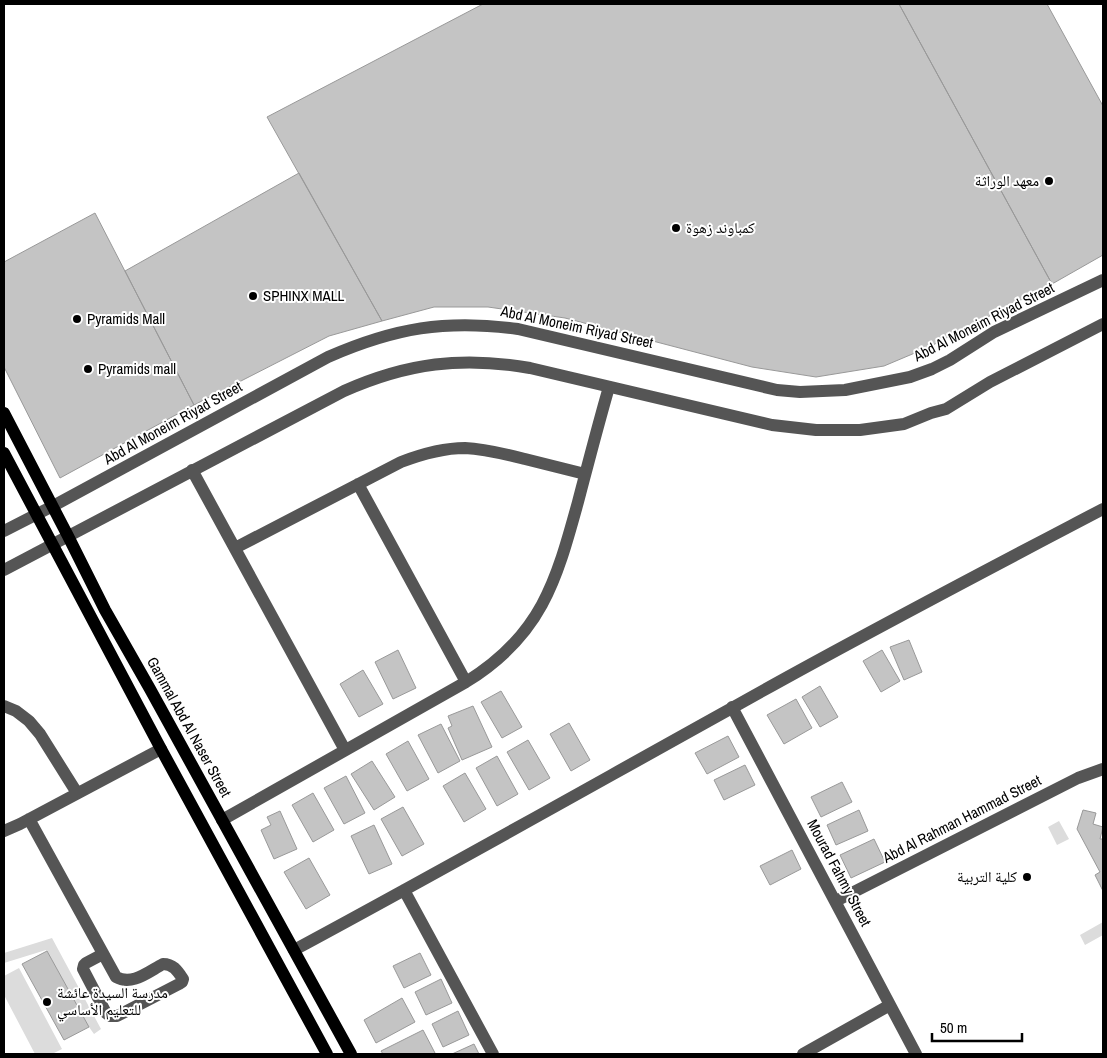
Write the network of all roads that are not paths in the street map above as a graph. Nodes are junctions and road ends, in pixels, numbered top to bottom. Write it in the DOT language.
graph roads {
  1 [pos="1103,280"];
  2 [pos="1103,324"];
  3 [pos="608,387"];
  4 [pos="4,413"];
  5 [pos="4,453"];
  6 [pos="192,470"];
  7 [pos="585,474"];
  8 [pos="358,484"];
  9 [pos="53,506"];
  10 [pos="1103,509"];
  11 [pos="36,514"];
  12 [pos="4,530"];
  13 [pos="68,536"];
  14 [pos="52,544"];
  15 [pos="235,548"];
  16 [pos="4,570"];
  17 [pos="466,682"];
  18 [pos="4,706"];
  19 [pos="732,708"];
  20 [pos="161,749"];
  21 [pos="345,750"];
  22 [pos="1103,769"];
  23 [pos="77,793"];
  24 [pos="29,819"];
  25 [pos="222,820"];
  26 [pos="4,831"];
  27 [pos="404,890"];
  28 [pos="836,901"];
  29 [pos="294,950"];
  30 [pos="103,954"];
  31 [pos="890,1005"];
  32 [pos="327,1054"];
  33 [pos="351,1054"];
  34 [pos="494,1054"];
  35 [pos="803,1054"];
  36 [pos="916,1054"];
  1 -- 9 [label="street, Abd Al Moneim Riyad Street"];
  2 -- 3 [label="street"];
  3 -- 6 [label="street"];
  3 -- 7 [label="street"];
  4 -- 9 [label="main road, Gammal Abd Al Naser Street"];
  5 -- 11 [label="main road"];
  6 -- 13 [label="street"];
  6 -- 15 [label="street"];
  7 -- 8 [label="street"];
  7 -- 17 [label="street"];
  8 -- 15 [label="street"];
  8 -- 17 [label="street"];
  9 -- 11 [label="street, Abd Al Moneim Riyad Street"];
  9 -- 13 [label="main road, Gammal Abd Al Naser Street"];
  10 -- 19 [label="street"];
  11 -- 12 [label="street, Abd Al Moneim Riyad Street"];
  11 -- 14 [label="main road"];
  13 -- 14 [label="street"];
  13 -- 25 [label="main road, Gammal Abd Al Naser Street"];
  14 -- 16 [label="street"];
  14 -- 20 [label="main road"];
  15 -- 21 [label="street"];
  17 -- 21 [label="street"];
  18 -- 23 [label="street"];
  19 -- 27 [label="street"];
  19 -- 28 [label="street, Mourad Fahmy Street"];
  20 -- 23 [label="street"];
  20 -- 32 [label="main road"];
  21 -- 25 [label="street"];
  22 -- 28 [label="street, Abd Al Rahman Hammad Street"];
  23 -- 24 [label="street"];
  24 -- 26 [label="street"];
  24 -- 30 [label="street"];
  25 -- 29 [label="main road, Gammal Abd Al Naser Street"];
  27 -- 29 [label="street"];
  27 -- 34 [label="street"];
  28 -- 31 [label="street, Mourad Fahmy Street"];
  29 -- 33 [label="main road, Gammal Abd Al Naser Street"];
  30 -- 30 [label="street"];
  31 -- 35 [label="street"];
  31 -- 36 [label="street, Mourad Fahmy Street"];
}
